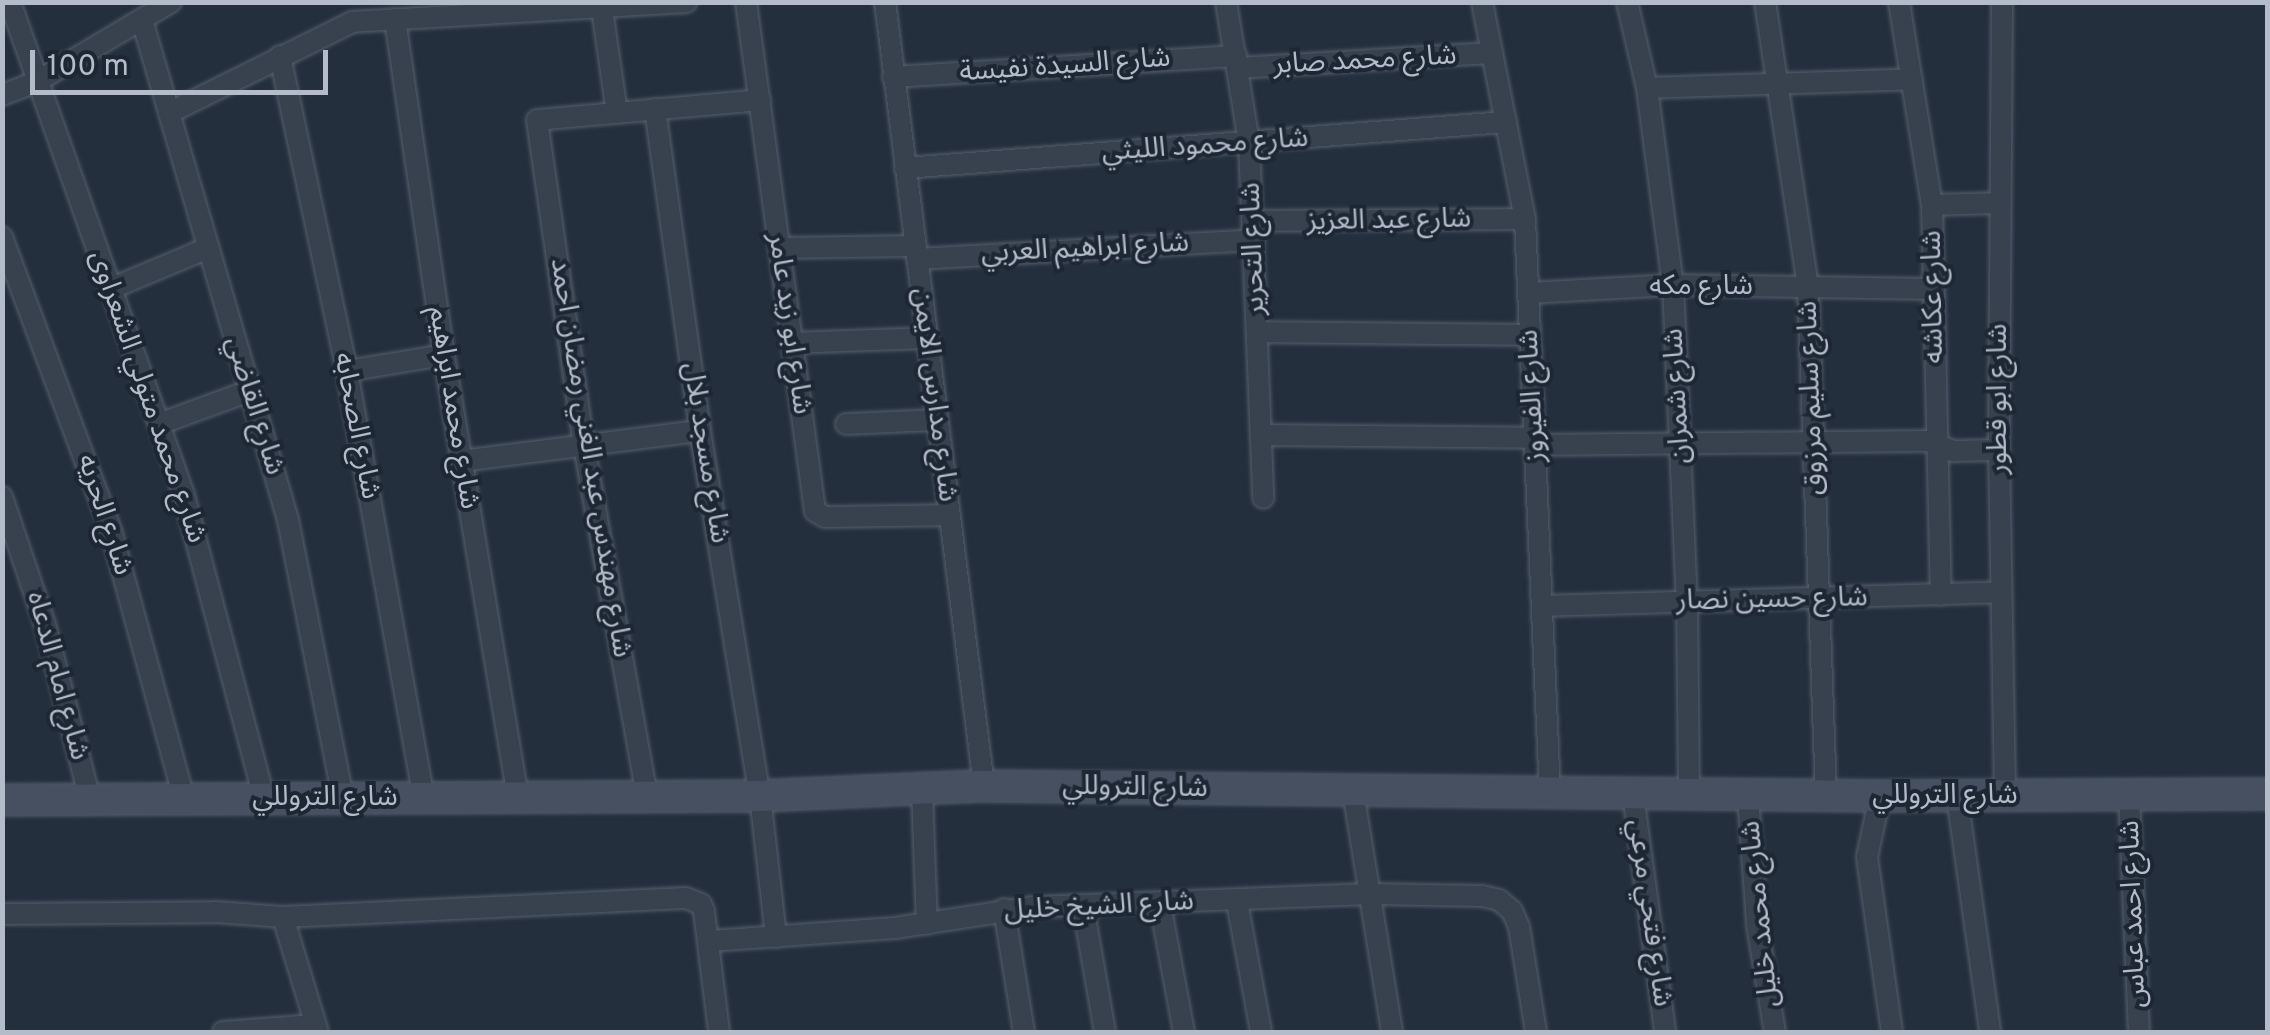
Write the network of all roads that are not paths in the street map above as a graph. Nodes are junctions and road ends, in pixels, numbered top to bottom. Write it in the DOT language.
graph roads {
  1 [pos="10,2"];
  2 [pos="171,2"];
  3 [pos="686,2"];
  4 [pos="746,2"];
  5 [pos="885,2"];
  6 [pos="1226,2"];
  7 [pos="1482,2"];
  8 [pos="1628,2"];
  9 [pos="1765,2"];
  10 [pos="1899,2"];
  11 [pos="2002,2"];
  12 [pos="601,6"];
  13 [pos="395,19"];
  14 [pos="142,20"];
  15 [pos="1492,53"];
  16 [pos="280,56"];
  17 [pos="1237,62"];
  18 [pos="893,77"];
  19 [pos="1912,80"];
  20 [pos="36,82"];
  21 [pos="1780,83"];
  22 [pos="1648,88"];
  23 [pos="2,95"];
  24 [pos="760,100"];
  25 [pos="655,109"];
  26 [pos="169,113"];
  27 [pos="617,113"];
  28 [pos="1506,122"];
  29 [pos="1249,142"];
  30 [pos="905,168"];
  31 [pos="1998,203"];
  32 [pos="1932,204"];
  33 [pos="1525,218"];
  34 [pos="1254,231"];
  35 [pos="2,238"];
  36 [pos="208,248"];
  37 [pos="779,248"];
  38 [pos="916,252"];
  39 [pos="1673,285"];
  40 [pos="1808,287"];
  41 [pos="1934,288"];
  42 [pos="110,289"];
  43 [pos="1528,293"];
  44 [pos="1258,332"];
  45 [pos="1530,336"];
  46 [pos="927,338"];
  47 [pos="792,344"];
  48 [pos="444,354"];
  49 [pos="347,371"];
  50 [pos="248,391"];
  51 [pos="937,420"];
  52 [pos="159,424"];
  53 [pos="846,424"];
  54 [pos="700,430"];
  55 [pos="1261,435"];
  56 [pos="1535,442"];
  57 [pos="1816,444"];
  58 [pos="1937,444"];
  59 [pos="1680,445"];
  60 [pos="584,446"];
  61 [pos="1999,450"];
  62 [pos="461,461"];
  63 [pos="1263,498"];
  64 [pos="4,507"];
  65 [pos="949,515"];
  66 [pos="2001,592"];
  67 [pos="1940,595"];
  68 [pos="1819,601"];
  69 [pos="1687,602"];
  70 [pos="1542,606"];
  71 [pos="984,786"];
  72 [pos="922,790"];
  73 [pos="1353,790"];
  74 [pos="1550,793"];
  75 [pos="1634,794"];
  76 [pos="1688,794"];
  77 [pos="2268,794"];
  78 [pos="1748,795"];
  79 [pos="2129,795"];
  80 [pos="648,796"];
  81 [pos="760,796"];
  82 [pos="1826,796"];
  83 [pos="1880,796"];
  84 [pos="1957,796"];
  85 [pos="2005,796"];
  86 [pos="518,797"];
  87 [pos="264,798"];
  88 [pos="343,798"];
  89 [pos="424,798"];
  90 [pos="184,799"];
  91 [pos="2,800"];
  92 [pos="90,800"];
  93 [pos="1370,894"];
  94 [pos="1236,902"];
  95 [pos="1160,904"];
  96 [pos="1084,906"];
  97 [pos="1004,909"];
  98 [pos="2,914"];
  99 [pos="283,917"];
  100 [pos="926,924"];
  101 [pos="776,937"];
  102 [pos="710,941"];
  103 [pos="317,1028"];
  104 [pos="223,1032"];
  105 [pos="718,1032"];
  106 [pos="1024,1032"];
  107 [pos="1105,1032"];
  108 [pos="1184,1032"];
  109 [pos="1261,1032"];
  110 [pos="1392,1032"];
  111 [pos="1536,1032"];
  112 [pos="1666,1032"];
  113 [pos="1775,1032"];
  114 [pos="1892,1032"];
  115 [pos="1990,1032"];
  116 [pos="2139,1032"];
  1 -- 20 [label="street, شارع محمد متولي الشعراوى"];
  2 -- 14 [label="street"];
  3 -- 12 [label="street"];
  4 -- 24 [label="street, شارع ابو زيد عامر"];
  5 -- 18 [label="street, شارع مدارس الايمن"];
  6 -- 17 [label="street, شارع التحرير"];
  7 -- 15 [label="street, شارع الفيروز"];
  8 -- 22 [label="street, شارع شمران"];
  9 -- 21 [label="street, شارع سليم مرزوق"];
  10 -- 19 [label="street, شارع عكاشه"];
  11 -- 31 [label="street, شارع ابو قطور"];
  12 -- 13 [label="street"];
  12 -- 27 [label="street"];
  13 -- 16 [label="street"];
  13 -- 48 [label="street, شارع محمد ابراهيم"];
  14 -- 20 [label="street"];
  14 -- 26 [label="street, شارع القاضي"];
  15 -- 17 [label="street, شارع محمد صابر"];
  15 -- 28 [label="street, شارع الفيروز"];
  16 -- 26 [label="street"];
  16 -- 49 [label="street, شارع الصحابه"];
  17 -- 18 [label="street, شارع السيدة نفيسة"];
  17 -- 29 [label="street, شارع التحرير"];
  18 -- 30 [label="street, شارع مدارس الايمن"];
  19 -- 21 [label="street"];
  19 -- 32 [label="street, شارع عكاشه"];
  20 -- 23 [label="street"];
  20 -- 42 [label="street, شارع محمد متولي الشعراوى"];
  21 -- 22 [label="street"];
  21 -- 40 [label="street, شارع سليم مرزوق"];
  22 -- 39 [label="street, شارع شمران"];
  24 -- 25 [label="street"];
  24 -- 37 [label="street, شارع ابو زيد عامر"];
  25 -- 27 [label="street"];
  25 -- 54 [label="street, شارع مسجد بلال"];
  26 -- 36 [label="street, شارع القاضي"];
  27 -- 60 [label="street, شارع مهندس عبد الغني رمضان احمد"];
  28 -- 29 [label="street, شارع محمود الليثي"];
  28 -- 33 [label="street, شارع الفيروز"];
  29 -- 30 [label="street, شارع محمود الليثي"];
  29 -- 34 [label="street, شارع التحرير"];
  30 -- 38 [label="street, شارع مدارس الايمن"];
  31 -- 32 [label="street"];
  31 -- 61 [label="street, شارع ابو قطور"];
  32 -- 41 [label="street, شارع عكاشه"];
  33 -- 34 [label="street, شارع عبد العزيز"];
  33 -- 43 [label="street, شارع الفيروز"];
  34 -- 38 [label="street, شارع ابراهيم العربي"];
  34 -- 44 [label="street, شارع التحرير"];
  35 -- 90 [label="street, شارع الحريه"];
  36 -- 42 [label="street"];
  36 -- 50 [label="street, شارع القاضي"];
  37 -- 38 [label="street, شارع ابراهيم العربي"];
  37 -- 47 [label="street, شارع ابو زيد عامر"];
  38 -- 46 [label="street, شارع مدارس الايمن"];
  39 -- 40 [label="street, شارع مكه"];
  39 -- 43 [label="street, شارع مكه"];
  39 -- 59 [label="street, شارع شمران"];
  40 -- 41 [label="street, شارع مكه"];
  40 -- 57 [label="street, شارع سليم مرزوق"];
  41 -- 58 [label="street, شارع عكاشه"];
  42 -- 52 [label="street, شارع محمد متولي الشعراوى"];
  43 -- 45 [label="street, شارع الفيروز"];
  44 -- 45 [label="street"];
  44 -- 55 [label="street, شارع التحرير"];
  45 -- 56 [label="street, شارع الفيروز"];
  46 -- 47 [label="street"];
  46 -- 51 [label="street, شارع مدارس الايمن"];
  47 -- 65 [label="street, شارع ابو زيد عامر"];
  48 -- 49 [label="street"];
  48 -- 62 [label="street, شارع محمد ابراهيم"];
  49 -- 89 [label="street, شارع الصحابه"];
  50 -- 52 [label="street"];
  50 -- 88 [label="street, شارع القاضي"];
  51 -- 53 [label="street"];
  51 -- 65 [label="street, شارع مدارس الايمن"];
  52 -- 87 [label="street, شارع محمد متولي الشعراوى"];
  54 -- 60 [label="street"];
  54 -- 81 [label="street, شارع مسجد بلال"];
  55 -- 56 [label="street"];
  55 -- 63 [label="street, شارع التحرير"];
  56 -- 59 [label="street"];
  56 -- 70 [label="street, شارع الفيروز"];
  57 -- 58 [label="street"];
  57 -- 59 [label="street"];
  57 -- 68 [label="street, شارع سليم مرزوق"];
  58 -- 61 [label="street"];
  58 -- 67 [label="street, شارع عكاشه"];
  59 -- 69 [label="street, شارع شمران"];
  60 -- 62 [label="street"];
  60 -- 80 [label="street, شارع مهندس عبد الغني رمضان احمد"];
  61 -- 66 [label="street, شارع ابو قطور"];
  62 -- 86 [label="street, شارع محمد ابراهيم"];
  64 -- 92 [label="street, شارع امام الدعاه"];
  65 -- 71 [label="street, شارع مدارس الايمن"];
  66 -- 67 [label="street, شارع حسين نصار"];
  66 -- 85 [label="street, شارع ابو قطور"];
  67 -- 68 [label="street, شارع حسين نصار"];
  68 -- 69 [label="street, شارع حسين نصار"];
  68 -- 82 [label="street, شارع سليم مرزوق"];
  69 -- 70 [label="street, شارع حسين نصار"];
  69 -- 76 [label="street, شارع شمران"];
  70 -- 74 [label="street, شارع الفيروز"];
  71 -- 72 [label="street, شارع التروللي"];
  71 -- 73 [label="street, شارع التروللي"];
  72 -- 81 [label="street, شارع التروللي"];
  72 -- 100 [label="street"];
  73 -- 74 [label="street, شارع التروللي"];
  73 -- 93 [label="street"];
  74 -- 75 [label="street, شارع التروللي"];
  75 -- 76 [label="street, شارع التروللي"];
  75 -- 112 [label="street, شارع فتحي مرعي"];
  76 -- 78 [label="street, شارع التروللي"];
  77 -- 79 [label="street, شارع التروللي"];
  78 -- 82 [label="street, شارع التروللي"];
  78 -- 113 [label="street, شارع محمد خليل"];
  79 -- 85 [label="street, شارع التروللي"];
  79 -- 116 [label="street, شارع احمد عباس"];
  80 -- 81 [label="street, شارع التروللي"];
  80 -- 86 [label="street, شارع التروللي"];
  81 -- 101 [label="street, شارع مسجد بلال"];
  82 -- 83 [label="street, شارع التروللي"];
  83 -- 84 [label="street, شارع التروللي"];
  83 -- 114 [label="street"];
  84 -- 85 [label="street, شارع التروللي"];
  84 -- 115 [label="street"];
  86 -- 89 [label="street, شارع التروللي"];
  87 -- 88 [label="street, شارع التروللي"];
  87 -- 90 [label="street, شارع التروللي"];
  88 -- 89 [label="street, شارع التروللي"];
  90 -- 92 [label="street, شارع التروللي"];
  91 -- 92 [label="street, شارع التروللي"];
  93 -- 94 [label="street, شارع الشيخ خليل"];
  93 -- 110 [label="street"];
  93 -- 111 [label="street, شارع الشيخ خليل"];
  94 -- 95 [label="street, شارع الشيخ خليل"];
  94 -- 109 [label="street"];
  95 -- 96 [label="street, شارع الشيخ خليل"];
  95 -- 108 [label="street"];
  96 -- 97 [label="street, شارع الشيخ خليل"];
  96 -- 107 [label="street"];
  97 -- 100 [label="street, شارع الشيخ خليل"];
  97 -- 106 [label="street"];
  98 -- 99 [label="street"];
  99 -- 102 [label="street"];
  99 -- 103 [label="street"];
  100 -- 101 [label="street, شارع الشيخ خليل"];
  101 -- 102 [label="street, شارع الشيخ خليل"];
  102 -- 105 [label="street"];
  103 -- 104 [label="street"];
}
